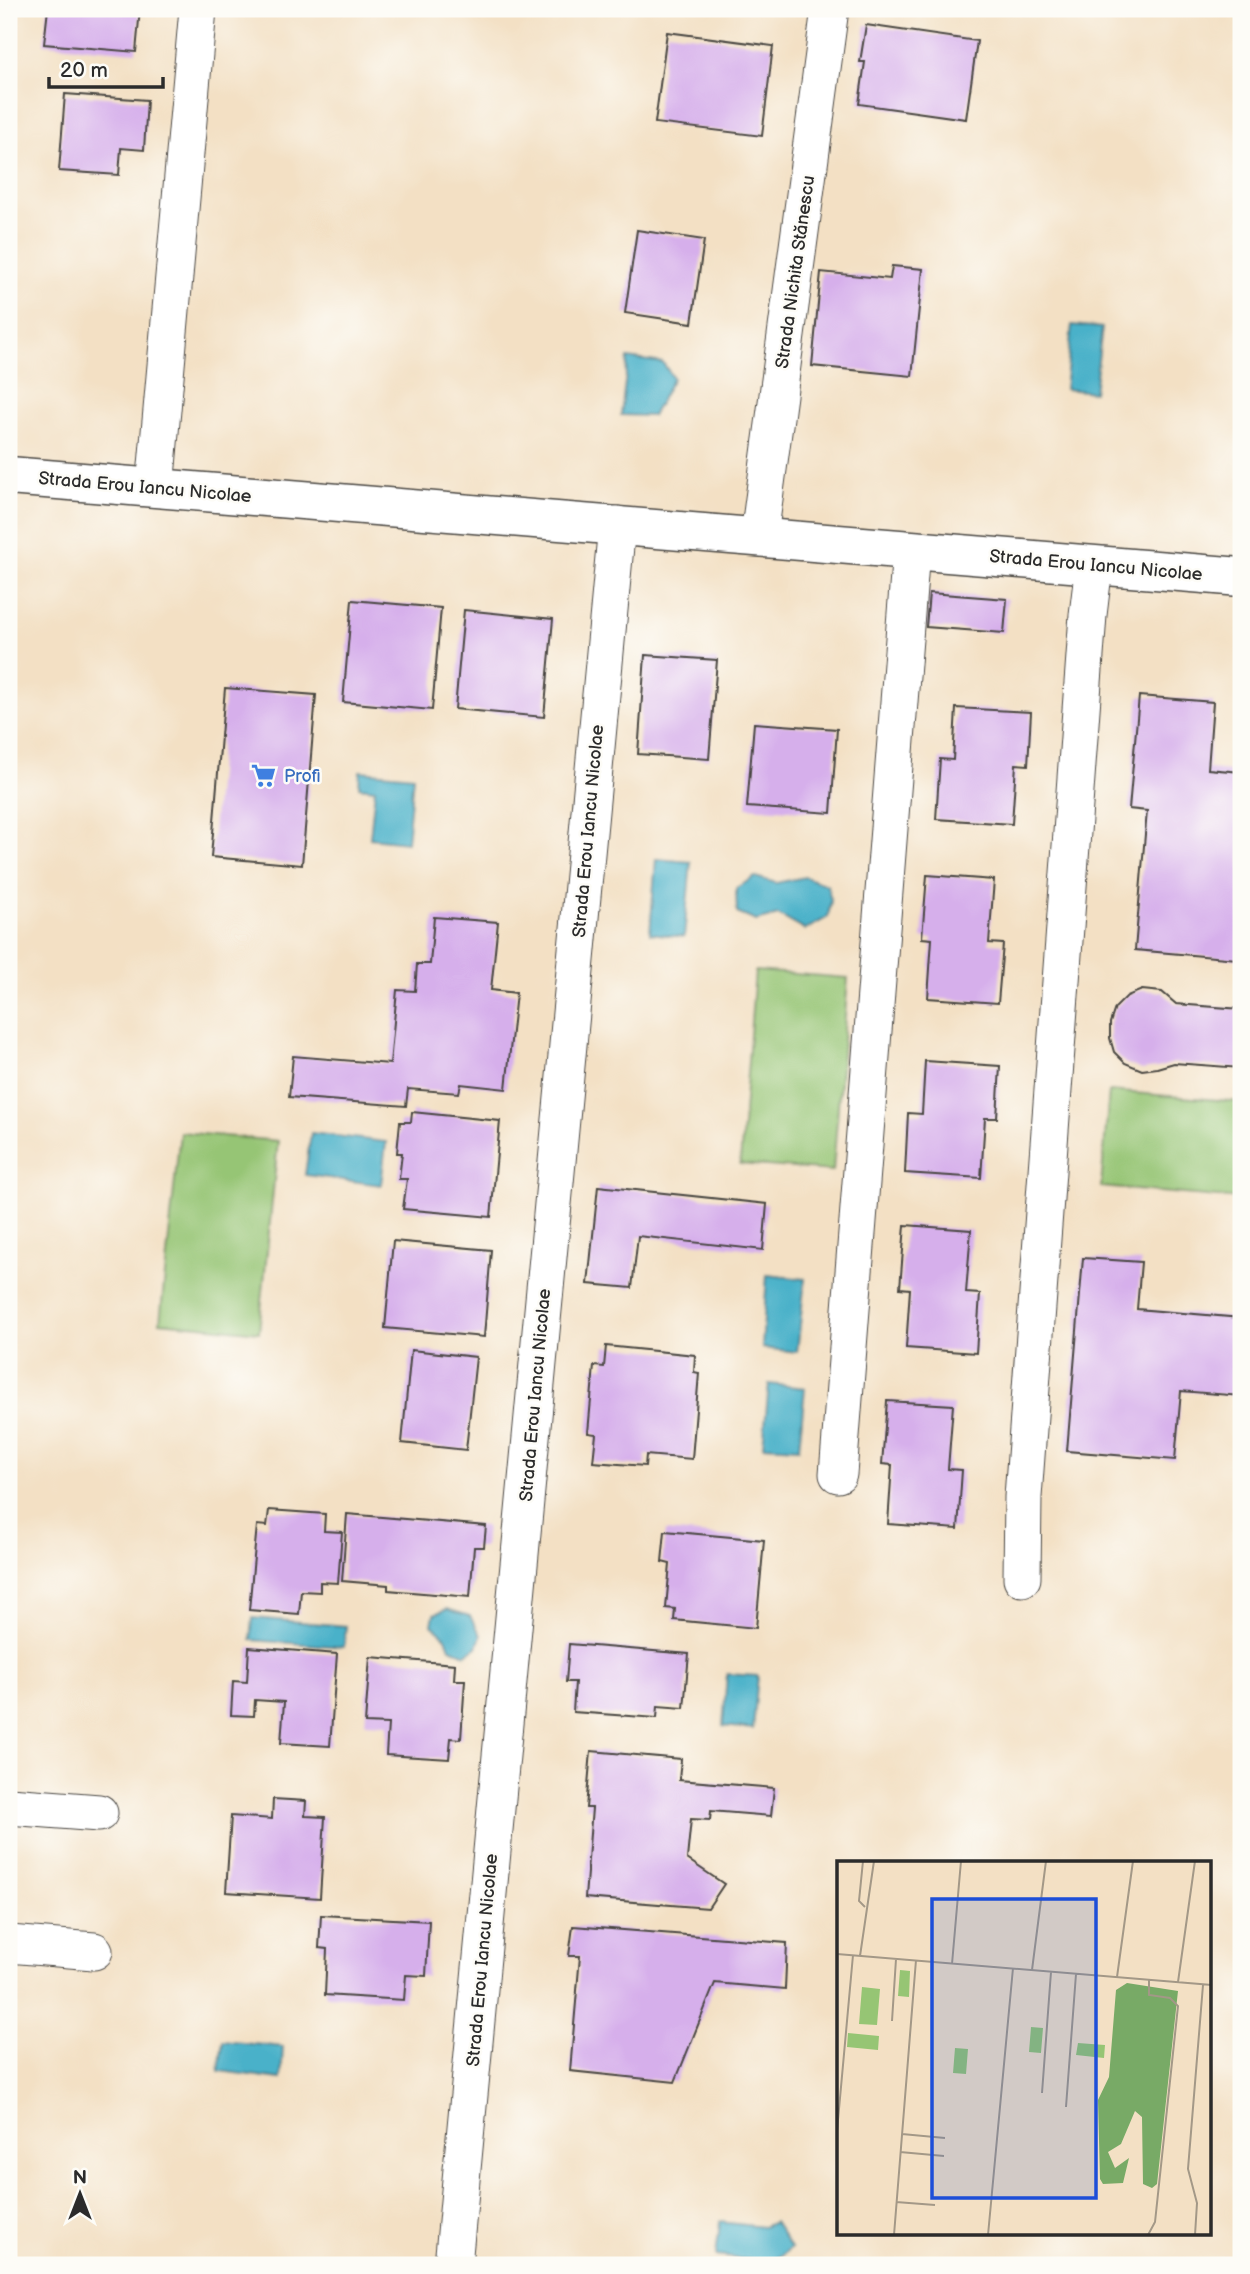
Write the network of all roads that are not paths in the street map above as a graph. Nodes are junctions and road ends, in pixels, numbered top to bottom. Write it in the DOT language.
graph roads {
  1 [pos="198,9"];
  2 [pos="830,9"];
  3 [pos="9,476"];
  4 [pos="155,488"];
  5 [pos="617,525"];
  6 [pos="759,536"];
  7 [pos="911,550"];
  8 [pos="1094,565"];
  9 [pos="1241,577"];
  10 [pos="838,1474"];
  11 [pos="1022,1578"];
  12 [pos="9,1806"];
  13 [pos="99,1813"];
  14 [pos="9,1944"];
  15 [pos="94,1951"];
  16 [pos="453,2265"];
  1 -- 4 [label="street"];
  2 -- 6 [label="street, Strada Nichita Stănescu"];
  3 -- 4 [label="street, Strada Erou Iancu Nicolae"];
  4 -- 5 [label="street, Strada Erou Iancu Nicolae"];
  5 -- 6 [label="street, Strada Erou Iancu Nicolae"];
  5 -- 16 [label="street, Strada Erou Iancu Nicolae"];
  6 -- 7 [label="street, Strada Erou Iancu Nicolae"];
  7 -- 8 [label="street, Strada Erou Iancu Nicolae"];
  7 -- 10 [label="street"];
  8 -- 9 [label="street, Strada Erou Iancu Nicolae"];
  8 -- 11 [label="street"];
  12 -- 13 [label="street"];
  14 -- 15 [label="street"];
}
